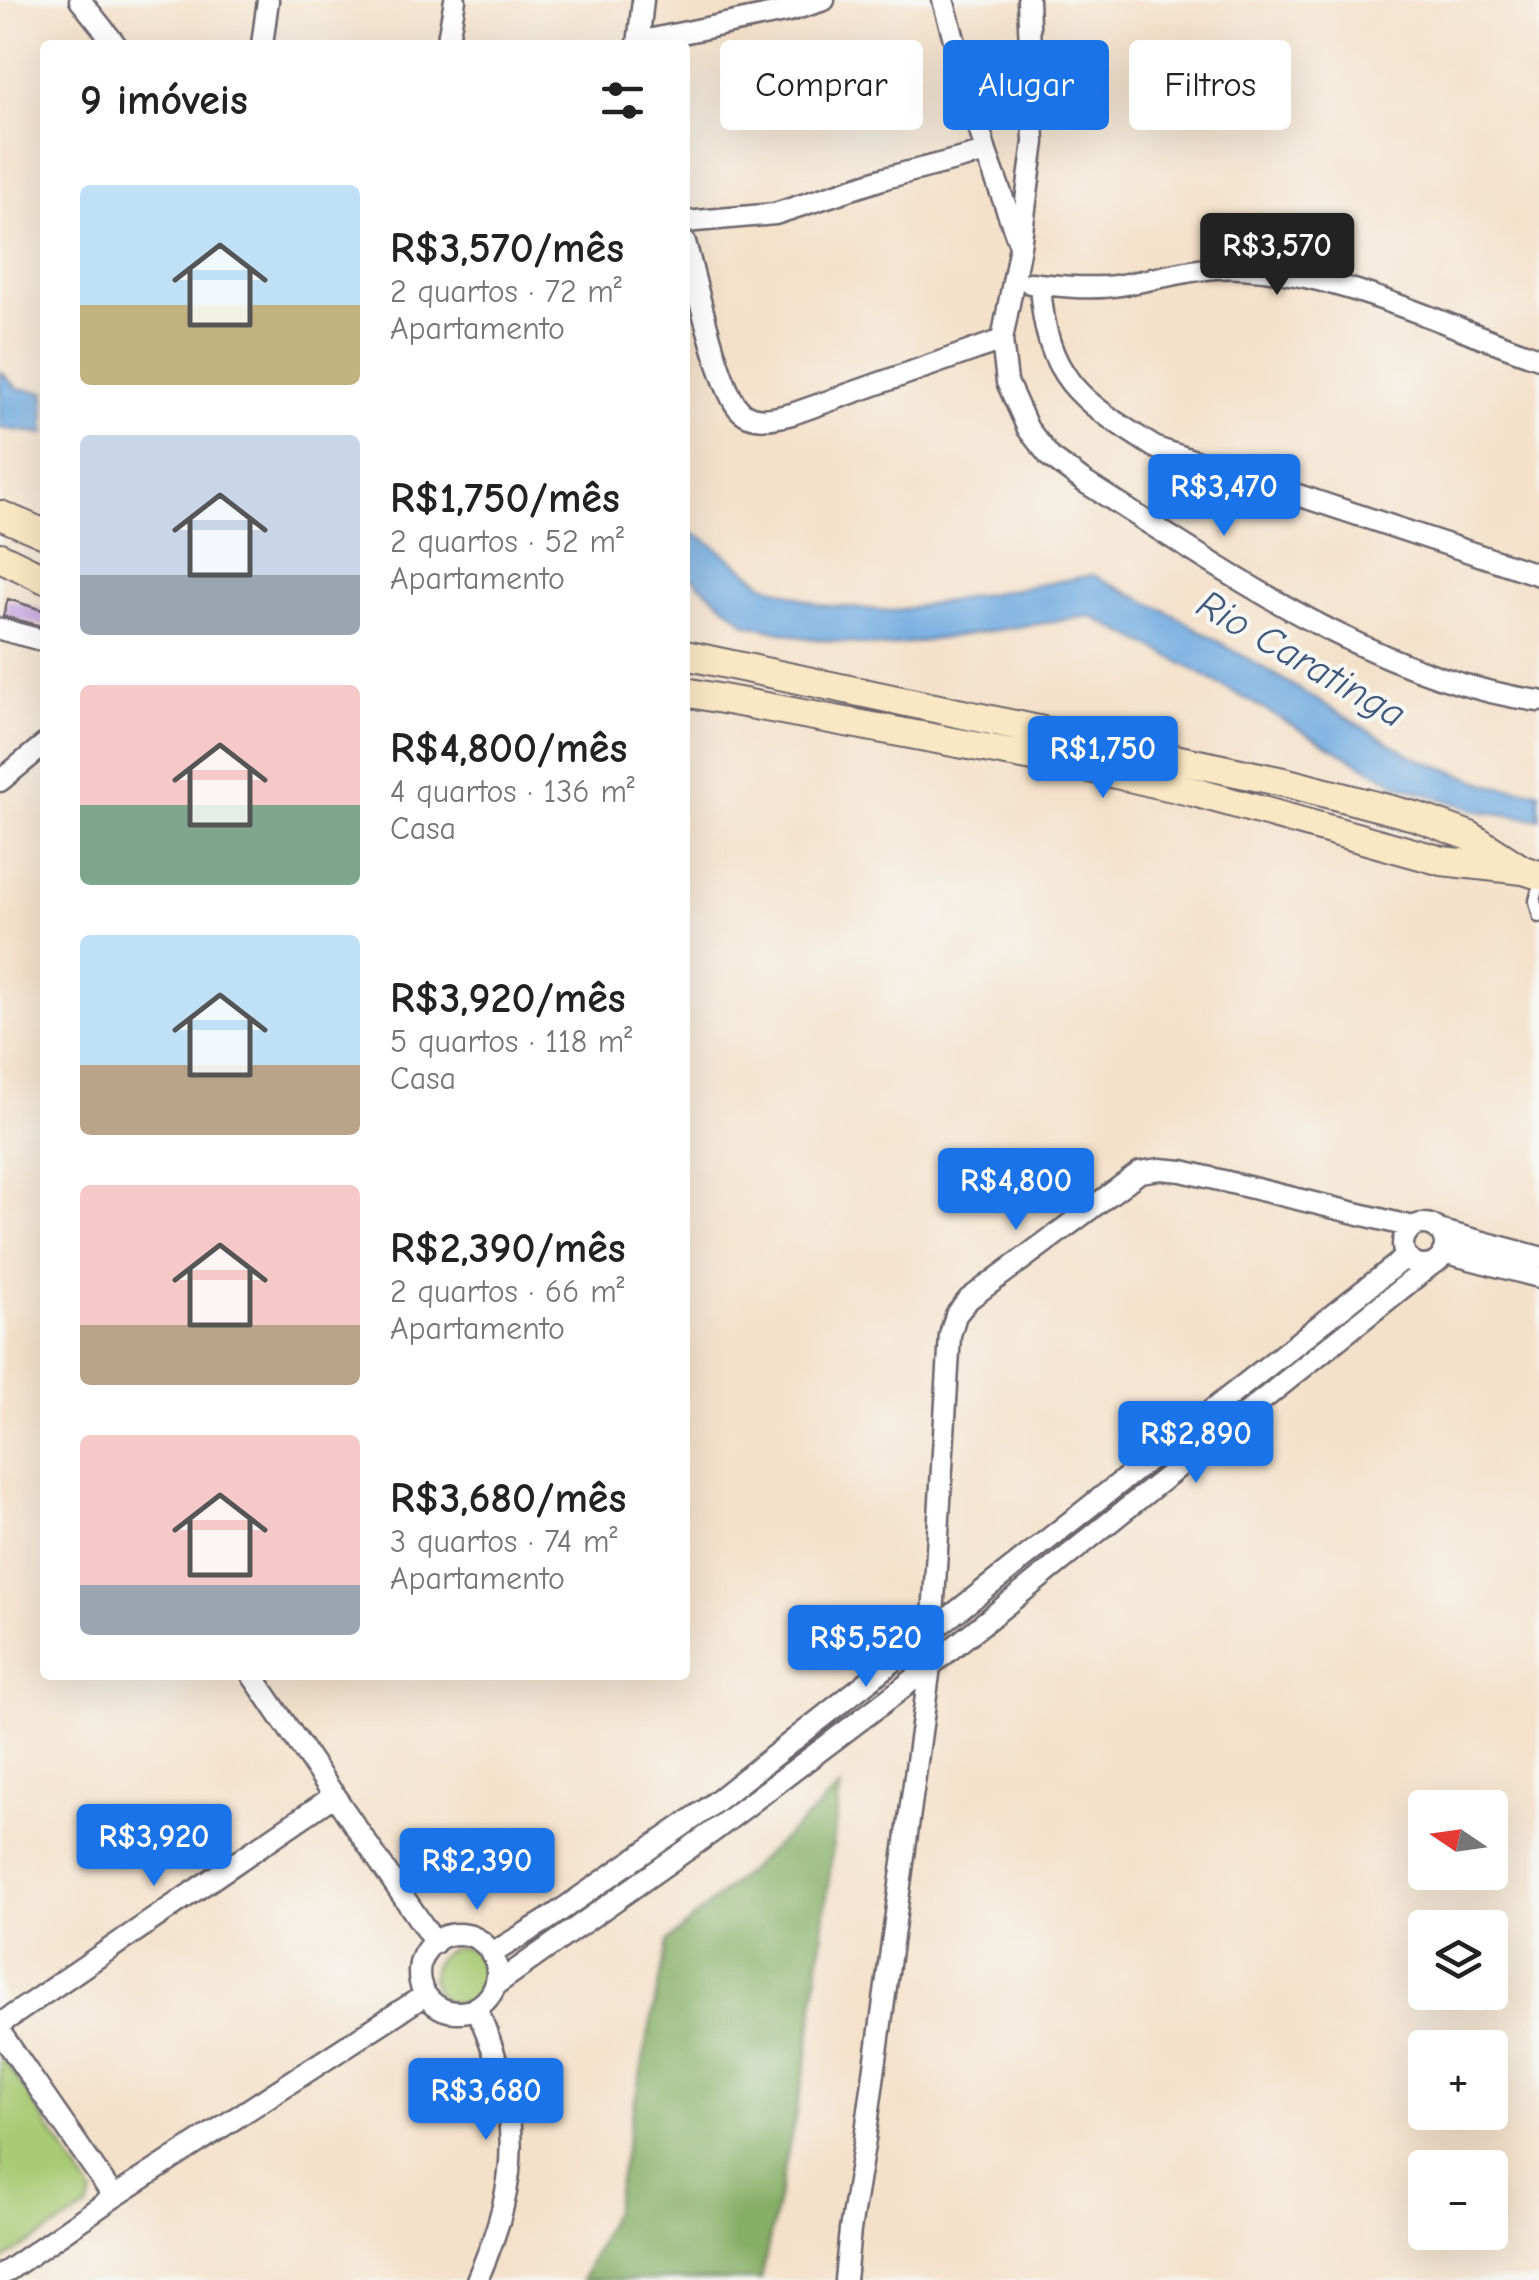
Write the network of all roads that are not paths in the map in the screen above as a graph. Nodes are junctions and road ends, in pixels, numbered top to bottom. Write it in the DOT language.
graph roads {
  1 [pos="80,0"];
  2 [pos="268,0"];
  3 [pos="455,0"];
  4 [pos="643,0"];
  5 [pos="824,0"];
  6 [pos="944,0"];
  7 [pos="1028,0"];
  8 [pos="112,40"];
  9 [pos="263,40"];
  10 [pos="449,40"];
  11 [pos="638,40"];
  12 [pos="652,40"];
  13 [pos="986,152"];
  14 [pos="690,222"];
  15 [pos="1020,246"];
  16 [pos="690,260"];
  17 [pos="1013,282"];
  18 [pos="1040,284"];
  19 [pos="1002,340"];
  20 [pos="1539,341"];
  21 [pos="1529,354"];
  22 [pos="0,515"];
  23 [pos="40,532"];
  24 [pos="0,557"];
  25 [pos="1539,575"];
  26 [pos="40,577"];
  27 [pos="0,629"];
  28 [pos="40,640"];
  29 [pos="690,655"];
  30 [pos="690,693"];
  31 [pos="1539,701"];
  32 [pos="40,748"];
  33 [pos="0,781"];
  34 [pos="1534,876"];
  35 [pos="1539,918"];
  36 [pos="1413,1226"];
  37 [pos="1438,1230"];
  38 [pos="1539,1256"];
  39 [pos="1406,1257"];
  40 [pos="1437,1258"];
  41 [pos="1539,1277"];
  42 [pos="930,1632"];
  43 [pos="892,1662"];
  44 [pos="930,1668"];
  45 [pos="256,1680"];
  46 [pos="900,1690"];
  47 [pos="336,1795"];
  48 [pos="435,1942"];
  49 [pos="491,1954"];
  50 [pos="495,1984"];
  51 [pos="426,1995"];
  52 [pos="476,2007"];
  53 [pos="0,2028"];
  54 [pos="114,2196"];
  55 [pos="0,2276"];
  56 [pos="477,2280"];
  57 [pos="846,2280"];
  1 -- 8 [label="street"];
  2 -- 9 [label="street"];
  3 -- 10 [label="street"];
  4 -- 11 [label="street"];
  5 -- 12 [label="street"];
  6 -- 13 [label="street"];
  7 -- 15 [label="street"];
  13 -- 14 [label="street"];
  13 -- 15 [label="street"];
  15 -- 17 [label="street"];
  16 -- 19 [label="street"];
  17 -- 18 [label="street"];
  17 -- 19 [label="street"];
  18 -- 21 [label="street"];
  18 -- 25 [label="street"];
  19 -- 31 [label="street"];
  20 -- 21 [label="street"];
  22 -- 23 [label="main road"];
  24 -- 26 [label="main road"];
  27 -- 28 [label="street"];
  29 -- 34 [label="main road"];
  30 -- 34 [label="main road"];
  32 -- 33 [label="street"];
  34 -- 35 [label="lane"];
  36 -- 37 [label="street"];
  36 -- 39 [label="street"];
  36 -- 42 [label="street"];
  37 -- 38 [label="street"];
  37 -- 40 [label="street"];
  39 -- 40 [label="street"];
  39 -- 42 [label="street"];
  40 -- 41 [label="street"];
  40 -- 44 [label="street"];
  42 -- 43 [label="street"];
  42 -- 44 [label="street"];
  43 -- 46 [label="street"];
  43 -- 49 [label="street"];
  44 -- 46 [label="street"];
  44 -- 57 [label="street"];
  45 -- 47 [label="street"];
  46 -- 50 [label="street"];
  47 -- 48 [label="street"];
  47 -- 53 [label="street"];
  48 -- 49 [label="street"];
  48 -- 51 [label="street"];
  49 -- 50 [label="street"];
  50 -- 52 [label="street"];
  51 -- 52 [label="street"];
  51 -- 54 [label="street"];
  52 -- 56 [label="street"];
  53 -- 54 [label="street"];
  54 -- 55 [label="street"];
}
